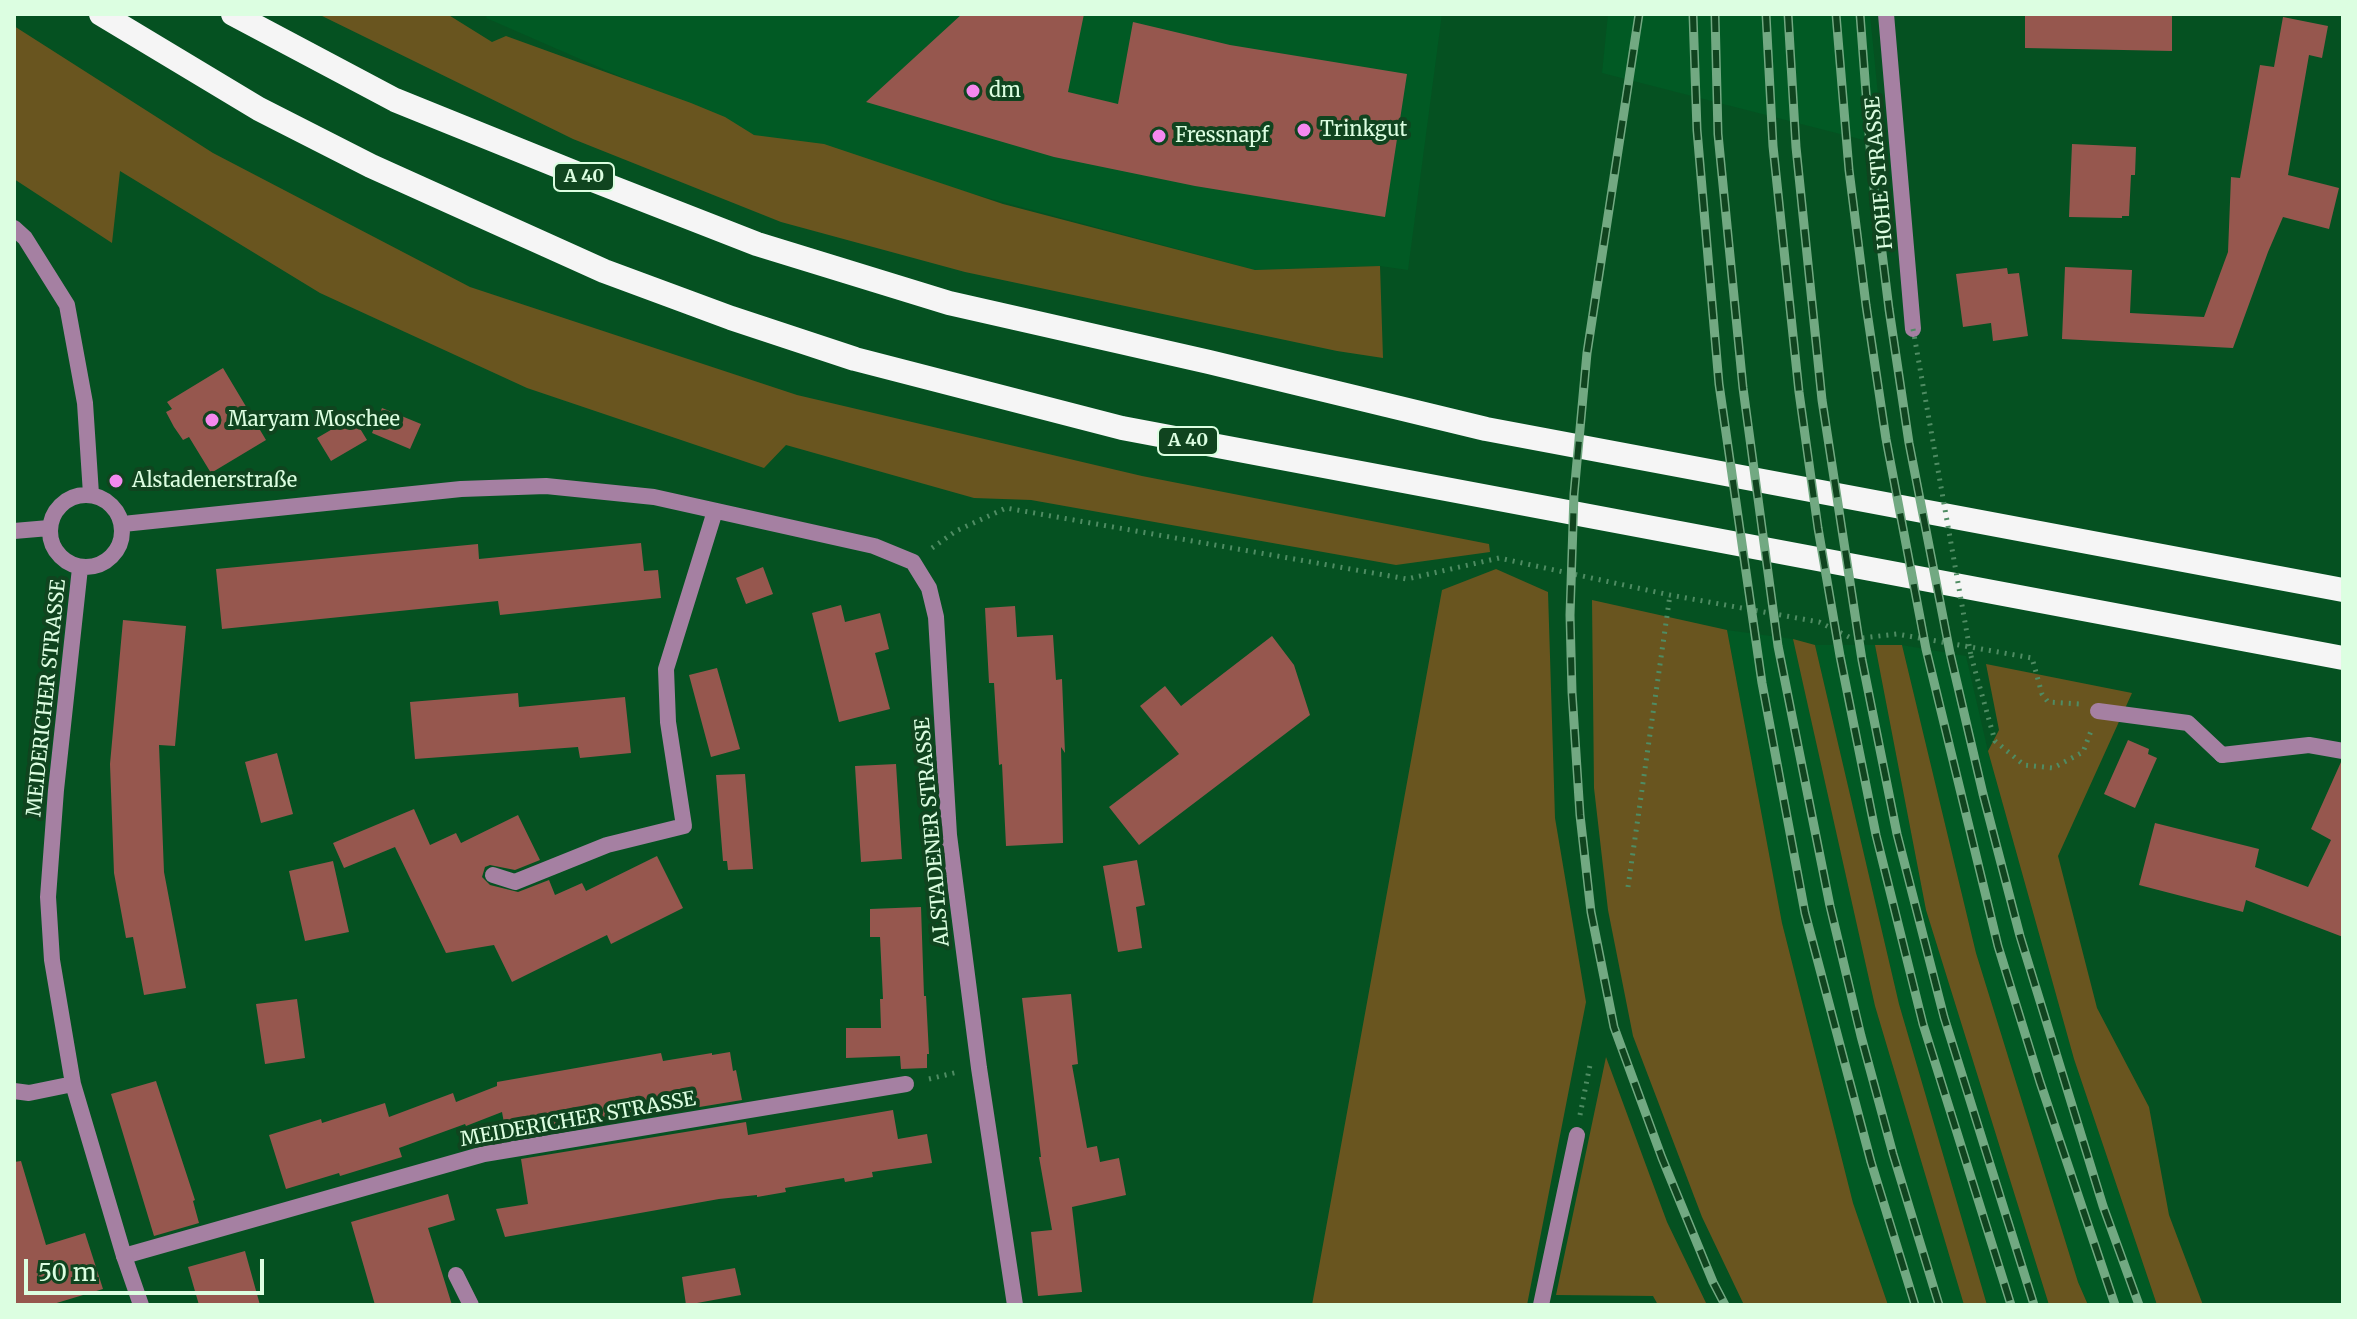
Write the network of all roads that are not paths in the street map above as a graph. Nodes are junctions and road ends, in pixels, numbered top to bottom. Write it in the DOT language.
graph roads {
  1 [pos="101,14"];
  2 [pos="233,14"];
  3 [pos="1886,14"];
  4 [pos="14,228"];
  5 [pos="1913,329"];
  6 [pos="91,494"];
  7 [pos="715,511"];
  8 [pos="123,524"];
  9 [pos="49,528"];
  10 [pos="14,531"];
  11 [pos="80,568"];
  12 [pos="2343,590"];
  13 [pos="2343,658"];
  14 [pos="2098,711"];
  15 [pos="2343,751"];
  16 [pos="493,875"];
  17 [pos="73,1084"];
  18 [pos="906,1084"];
  19 [pos="14,1091"];
  20 [pos="1577,1135"];
  21 [pos="124,1256"];
  22 [pos="456,1275"];
  23 [pos="141,1305"];
  24 [pos="471,1305"];
  25 [pos="1015,1305"];
  26 [pos="1541,1305"];
  1 -- 13 [label="highway, A 40"];
  2 -- 12 [label="highway, A 40"];
  3 -- 5 [label="street, HOHE STRASSE"];
  4 -- 6 [label="street"];
  6 -- 8 [label="street"];
  6 -- 9 [label="street"];
  7 -- 8 [label="street"];
  7 -- 16 [label="street"];
  7 -- 25 [label="street, ALSTADENER STRASSE"];
  8 -- 11 [label="street, MEIDERICHER STRASSE"];
  9 -- 10 [label="street"];
  9 -- 11 [label="street, MEIDERICHER STRASSE"];
  11 -- 17 [label="street, MEIDERICHER STRASSE"];
  14 -- 15 [label="street"];
  17 -- 19 [label="street"];
  17 -- 21 [label="street, MEIDERICHER STRASSE"];
  18 -- 21 [label="street, MEIDERICHER STRASSE"];
  20 -- 26 [label="street"];
  21 -- 23 [label="street, MEIDERICHER STRASSE"];
  22 -- 24 [label="street"];
}
